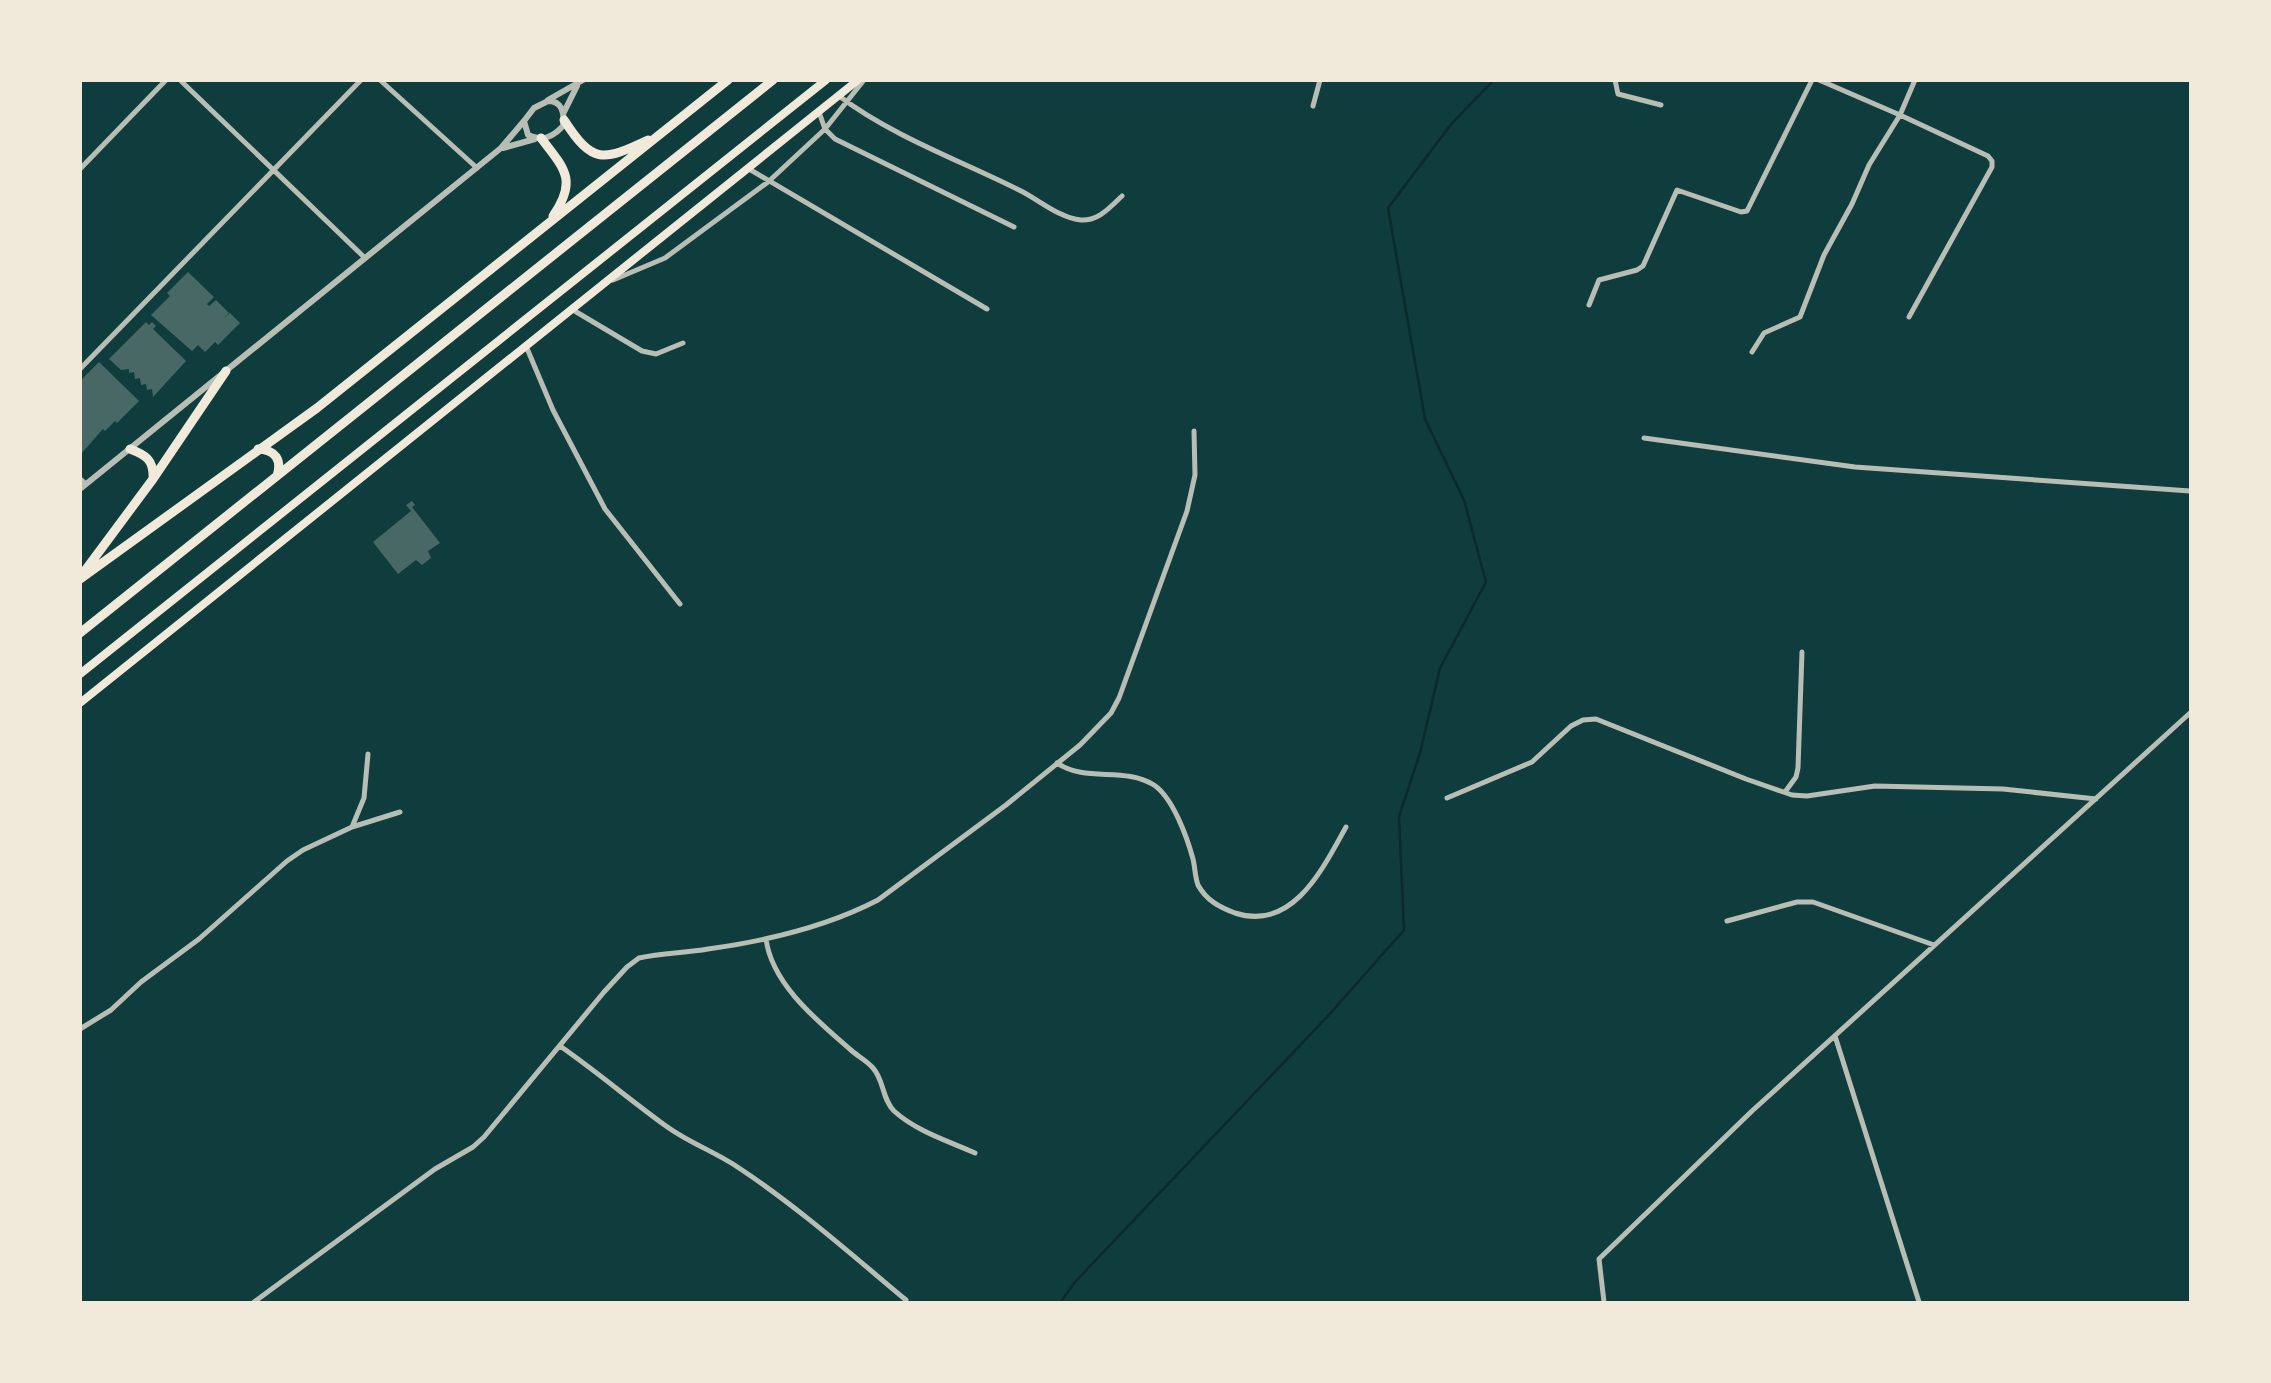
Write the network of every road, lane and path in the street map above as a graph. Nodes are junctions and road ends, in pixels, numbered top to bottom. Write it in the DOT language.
graph roads {
  1 [pos="166,80"];
  2 [pos="180,80"];
  3 [pos="361,80"];
  4 [pos="380,80"];
  5 [pos="728,80"];
  6 [pos="773,80"];
  7 [pos="826,80"];
  8 [pos="858,80"];
  9 [pos="864,80"];
  10 [pos="1320,80"];
  11 [pos="1615,80"];
  12 [pos="1812,80"];
  13 [pos="1819,80"];
  14 [pos="1915,80"];
  15 [pos="580,83"];
  16 [pos="839,96"];
  17 [pos="548,101"];
  18 [pos="848,103"];
  19 [pos="1661,105"];
  20 [pos="1313,106"];
  21 [pos="819,112"];
  22 [pos="1900,115"];
  23 [pos="564,116"];
  24 [pos="524,121"];
  25 [pos="824,129"];
  26 [pos="662,133"];
  27 [pos="538,138"];
  28 [pos="501,148"];
  29 [pos="477,168"];
  30 [pos="80,169"];
  31 [pos="749,169"];
  32 [pos="273,171"];
  33 [pos="768,183"];
  34 [pos="1122,196"];
  35 [pos="548,224"];
  36 [pos="1014,227"];
  37 [pos="365,258"];
  38 [pos="607,282"];
  39 [pos="1589,305"];
  40 [pos="987,309"];
  41 [pos="573,310"];
  42 [pos="1909,317"];
  43 [pos="683,343"];
  44 [pos="526,346"];
  45 [pos="1752,352"];
  46 [pos="80,369"];
  47 [pos="226,371"];
  48 [pos="1194,431"];
  49 [pos="1644,438"];
  50 [pos="130,449"];
  51 [pos="258,449"];
  52 [pos="277,476"];
  53 [pos="153,479"];
  54 [pos="82,484"];
  55 [pos="2190,491"];
  56 [pos="80,578"];
  57 [pos="680,604"];
  58 [pos="80,633"];
  59 [pos="1802,652"];
  60 [pos="80,674"];
  61 [pos="80,703"];
  62 [pos="2190,713"];
  63 [pos="368,754"];
  64 [pos="1057,763"];
  65 [pos="1785,792"];
  66 [pos="1447,798"];
  67 [pos="2096,799"];
  68 [pos="400,812"];
  69 [pos="352,827"];
  70 [pos="1346,827"];
  71 [pos="1727,921"];
  72 [pos="766,939"];
  73 [pos="1934,945"];
  74 [pos="80,1029"];
  75 [pos="1835,1036"];
  76 [pos="560,1046"];
  77 [pos="975,1153"];
  78 [pos="906,1300"];
  79 [pos="254,1303"];
  80 [pos="1604,1303"];
  81 [pos="1919,1303"];
  1 -- 30 [label="street"];
  2 -- 32 [label="street"];
  3 -- 32 [label="street"];
  4 -- 29 [label="street"];
  5 -- 26 [label="highway"];
  6 -- 52 [label="highway"];
  7 -- 60 [label="main road"];
  8 -- 16 [label="main road"];
  9 -- 18 [label="street"];
  10 -- 20 [label="street"];
  11 -- 19 [label="street"];
  12 -- 39 [label="street"];
  13 -- 22 [label="street"];
  14 -- 22 [label="street"];
  15 -- 17 [label="street"];
  15 -- 23 [label="street"];
  16 -- 18 [label="street"];
  16 -- 21 [label="main road"];
  17 -- 23 [label="street"];
  17 -- 24 [label="street"];
  18 -- 25 [label="street"];
  18 -- 34 [label="street"];
  21 -- 25 [label="street"];
  21 -- 31 [label="main road"];
  22 -- 42 [label="street"];
  22 -- 45 [label="street"];
  23 -- 26 [label="highway"];
  23 -- 27 [label="street"];
  24 -- 27 [label="street"];
  24 -- 28 [label="street"];
  25 -- 33 [label="street"];
  25 -- 36 [label="street"];
  26 -- 35 [label="highway"];
  27 -- 28 [label="street"];
  27 -- 35 [label="highway"];
  28 -- 29 [label="street"];
  29 -- 37 [label="street"];
  31 -- 33 [label="street"];
  31 -- 38 [label="main road"];
  32 -- 37 [label="street"];
  32 -- 46 [label="street"];
  33 -- 38 [label="street"];
  33 -- 40 [label="street"];
  35 -- 51 [label="highway"];
  37 -- 47 [label="street"];
  38 -- 41 [label="main road"];
  41 -- 43 [label="street"];
  41 -- 44 [label="main road"];
  44 -- 57 [label="street"];
  44 -- 61 [label="main road"];
  47 -- 50 [label="street"];
  47 -- 53 [label="highway"];
  48 -- 64 [label="street"];
  49 -- 55 [label="street"];
  50 -- 53 [label="highway"];
  50 -- 54 [label="street"];
  51 -- 52 [label="highway"];
  51 -- 56 [label="highway"];
  52 -- 58 [label="highway"];
  53 -- 56 [label="highway"];
  59 -- 65 [label="street"];
  62 -- 67 [label="street"];
  63 -- 69 [label="street"];
  64 -- 70 [label="street"];
  64 -- 72 [label="street"];
  65 -- 66 [label="street"];
  65 -- 67 [label="street"];
  67 -- 73 [label="street"];
  68 -- 69 [label="street"];
  69 -- 74 [label="street"];
  71 -- 73 [label="street"];
  72 -- 76 [label="street"];
  72 -- 77 [label="street"];
  73 -- 75 [label="street"];
  75 -- 80 [label="street"];
  75 -- 81 [label="street"];
  76 -- 78 [label="street"];
  76 -- 79 [label="street"];
}
